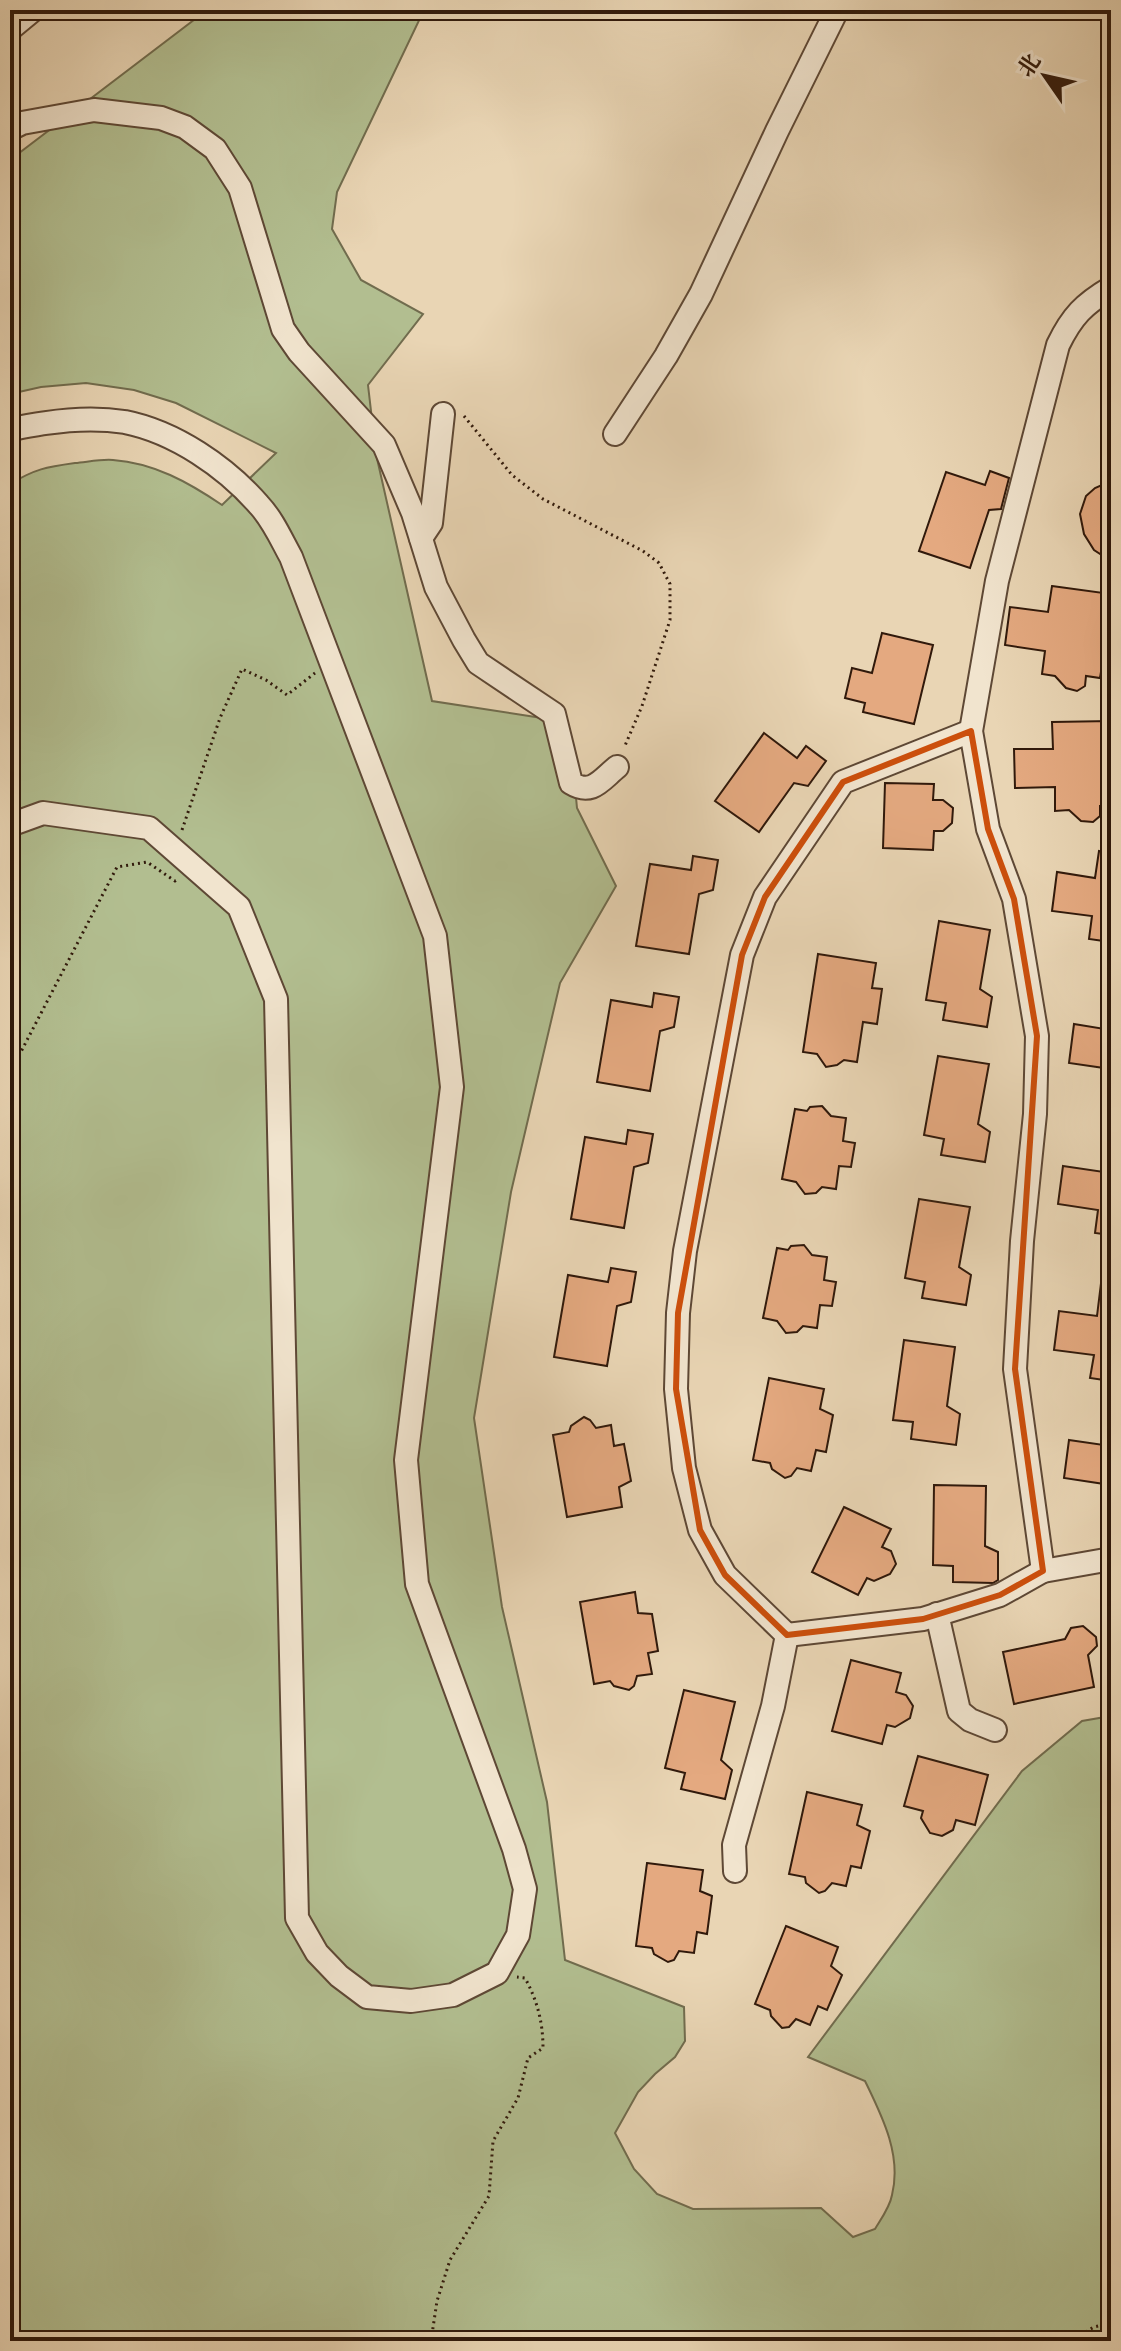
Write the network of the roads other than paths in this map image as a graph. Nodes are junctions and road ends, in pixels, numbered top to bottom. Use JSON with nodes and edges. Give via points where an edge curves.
{"nodes":[{"id":1,"x":33,"y":10,"type":"edge"},
{"id":2,"x":837,"y":10,"type":"edge"},
{"id":3,"x":10,"y":29,"type":"edge"},
{"id":4,"x":10,"y":129,"type":"edge"},
{"id":5,"x":1111,"y":288,"type":"edge"},
{"id":6,"x":443,"y":414,"type":"road end"},
{"id":7,"x":10,"y":430,"type":"edge"},
{"id":8,"x":615,"y":434,"type":"dead end"},
{"id":9,"x":421,"y":538,"type":"junction"},
{"id":10,"x":971,"y":731,"type":"junction"},
{"id":11,"x":617,"y":767,"type":"road end"},
{"id":12,"x":10,"y":825,"type":"edge"},
{"id":13,"x":1111,"y":1559,"type":"edge"},
{"id":14,"x":1043,"y":1571,"type":"junction"},
{"id":15,"x":937,"y":1614,"type":"junction"},
{"id":16,"x":787,"y":1635,"type":"junction"},
{"id":17,"x":995,"y":1730,"type":"dead end"},
{"id":18,"x":735,"y":1871,"type":"dead end"}],
"edges":[{"from":1,"to":3,"type":"street"},
{"from":2,"to":8,"type":"street","via":[[701,294]]},
{"from":4,"to":9,"type":"street","via":[[94,110],[161,118],[185,127],[215,149],[240,188],[283,329],[384,445]]},
{"from":5,"to":10,"type":"street","via":[[1087,302],[1058,345],[997,581]]},
{"from":6,"to":9,"type":"street","via":[[431,523]]},
{"from":7,"to":12,"type":"street","via":[[69,421],[126,423],[172,439],[215,465],[261,506],[291,557],[435,936],[452,1087],[406,1460],[417,1584],[525,1889],[518,1935],[497,1973],[453,1995],[411,2001],[367,1997],[317,1953],[297,1918],[276,999],[239,907],[149,828],[43,813]]},
{"from":9,"to":11,"type":"street","via":[[436,587],[478,663],[554,714],[571,783],[592,788]]},
{"from":10,"to":14,"type":"street","via":[[988,829],[1014,899],[1037,1036],[1015,1369]]},
{"from":10,"to":16,"type":"street","via":[[843,782],[765,897],[742,955],[685,1251],[676,1389],[684,1468],[700,1530],[725,1575]]},
{"from":13,"to":14,"type":"street"},
{"from":14,"to":15,"type":"street","via":[[1000,1595]]},
{"from":15,"to":16,"type":"street"},
{"from":15,"to":17,"type":"street","via":[[959,1711]]},
{"from":16,"to":18,"type":"street","via":[[734,1845]]}]}
